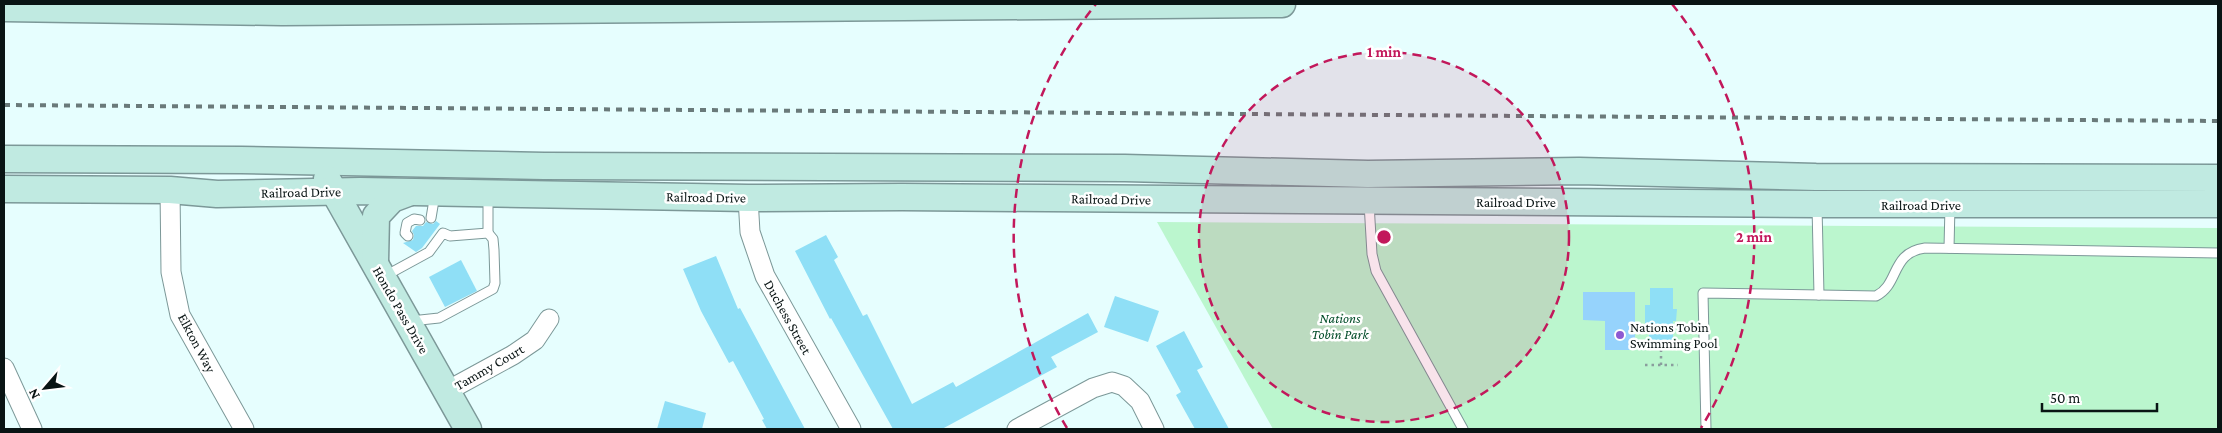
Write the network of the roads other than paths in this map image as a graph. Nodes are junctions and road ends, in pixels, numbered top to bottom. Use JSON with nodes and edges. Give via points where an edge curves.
{"nodes":[{"id":1,"x":1282,"y":4,"type":"edge"},
{"id":2,"x":4,"y":8,"type":"edge"},
{"id":3,"x":280,"y":8,"type":"edge"},
{"id":4,"x":4,"y":160,"type":"edge"},
{"id":5,"x":319,"y":163,"type":"junction"},
{"id":6,"x":1368,"y":174,"type":"junction"},
{"id":7,"x":1816,"y":177,"type":"junction"},
{"id":8,"x":2218,"y":178,"type":"edge"},
{"id":9,"x":4,"y":190,"type":"edge"},
{"id":10,"x":170,"y":190,"type":"junction"},
{"id":11,"x":334,"y":192,"type":"junction"},
{"id":12,"x":408,"y":193,"type":"junction"},
{"id":13,"x":488,"y":195,"type":"junction"},
{"id":14,"x":748,"y":198,"type":"junction"},
{"id":15,"x":1369,"y":201,"type":"junction"},
{"id":16,"x":1817,"y":204,"type":"junction"},
{"id":17,"x":2218,"y":204,"type":"edge"},
{"id":18,"x":1950,"y":205,"type":"junction"},
{"id":19,"x":414,"y":224,"type":"dead end"},
{"id":20,"x":488,"y":233,"type":"junction"},
{"id":21,"x":408,"y":236,"type":"dead end"},
{"id":22,"x":1950,"y":248,"type":"junction"},
{"id":23,"x":2218,"y":253,"type":"edge"},
{"id":24,"x":379,"y":271,"type":"junction"},
{"id":25,"x":1819,"y":296,"type":"junction"},
{"id":26,"x":549,"y":319,"type":"dead end"},
{"id":27,"x":407,"y":321,"type":"junction"},
{"id":28,"x":4,"y":368,"type":"edge"},
{"id":29,"x":447,"y":391,"type":"junction"},
{"id":30,"x":32,"y":429,"type":"edge"},
{"id":31,"x":244,"y":429,"type":"edge"},
{"id":32,"x":468,"y":429,"type":"edge"},
{"id":33,"x":851,"y":429,"type":"edge"},
{"id":34,"x":1018,"y":429,"type":"edge"},
{"id":35,"x":1154,"y":429,"type":"edge"},
{"id":36,"x":1463,"y":429,"type":"edge"},
{"id":37,"x":1706,"y":429,"type":"edge"}],
"edges":[{"from":1,"to":3,"type":"main road"},
{"from":2,"to":3,"type":"main road"},
{"from":4,"to":5,"type":"main road","name":"Railroad Drive"},
{"from":5,"to":6,"type":"main road","name":"Railroad Drive","via":[[1124,168]]},
{"from":5,"to":11,"type":"main road","name":"Hondo Pass Drive"},
{"from":6,"to":7,"type":"main road","name":"Railroad Drive","via":[[1579,172]]},
{"from":6,"to":15,"type":"main road"},
{"from":7,"to":8,"type":"main road","name":"Railroad Drive"},
{"from":7,"to":16,"type":"main road"},
{"from":9,"to":10,"type":"main road","name":"Railroad Drive"},
{"from":10,"to":11,"type":"main road","name":"Railroad Drive","via":[[217,194]]},
{"from":10,"to":31,"type":"street","name":"Elkton Way","via":[[171,272],[180,315]]},
{"from":11,"to":12,"type":"main road","name":"Railroad Drive"},
{"from":11,"to":24,"type":"main road","name":"Hondo Pass Drive"},
{"from":12,"to":13,"type":"main road","name":"Railroad Drive","via":[[433,206]]},
{"from":12,"to":24,"type":"main road","via":[[392,199],[376,216]]},
{"from":13,"to":14,"type":"main road","name":"Railroad Drive"},
{"from":13,"to":20,"type":"lane"},
{"from":14,"to":15,"type":"main road","name":"Railroad Drive"},
{"from":14,"to":33,"type":"street","name":"Duchess Street","via":[[750,232],[765,276]]},
{"from":15,"to":16,"type":"main road","name":"Railroad Drive"},
{"from":15,"to":36,"type":"lane","via":[[1376,272]]},
{"from":16,"to":18,"type":"main road","name":"Railroad Drive"},
{"from":16,"to":25,"type":"lane"},
{"from":17,"to":18,"type":"main road","name":"Railroad Drive"},
{"from":18,"to":22,"type":"lane"},
{"from":19,"to":21,"type":"lane","via":[[405,233]]},
{"from":20,"to":24,"type":"lane","via":[[450,236],[439,231],[426,250]]},
{"from":20,"to":27,"type":"lane","via":[[493,239],[494,250],[495,283],[492,289],[439,318]]},
{"from":22,"to":23,"type":"lane"},
{"from":22,"to":25,"type":"lane","via":[[1909,252],[1898,263],[1886,288],[1876,296]]},
{"from":24,"to":27,"type":"main road","name":"Hondo Pass Drive"},
{"from":25,"to":37,"type":"lane","via":[[1703,293]]},
{"from":26,"to":29,"type":"street","name":"Tammy Court","via":[[535,340]]},
{"from":27,"to":29,"type":"main road","name":"Hondo Pass Drive"},
{"from":28,"to":30,"type":"street"},
{"from":29,"to":32,"type":"main road","name":"Hondo Pass Drive"},
{"from":34,"to":35,"type":"street","via":[[1093,388],[1112,382],[1124,386],[1140,401]]}]}
